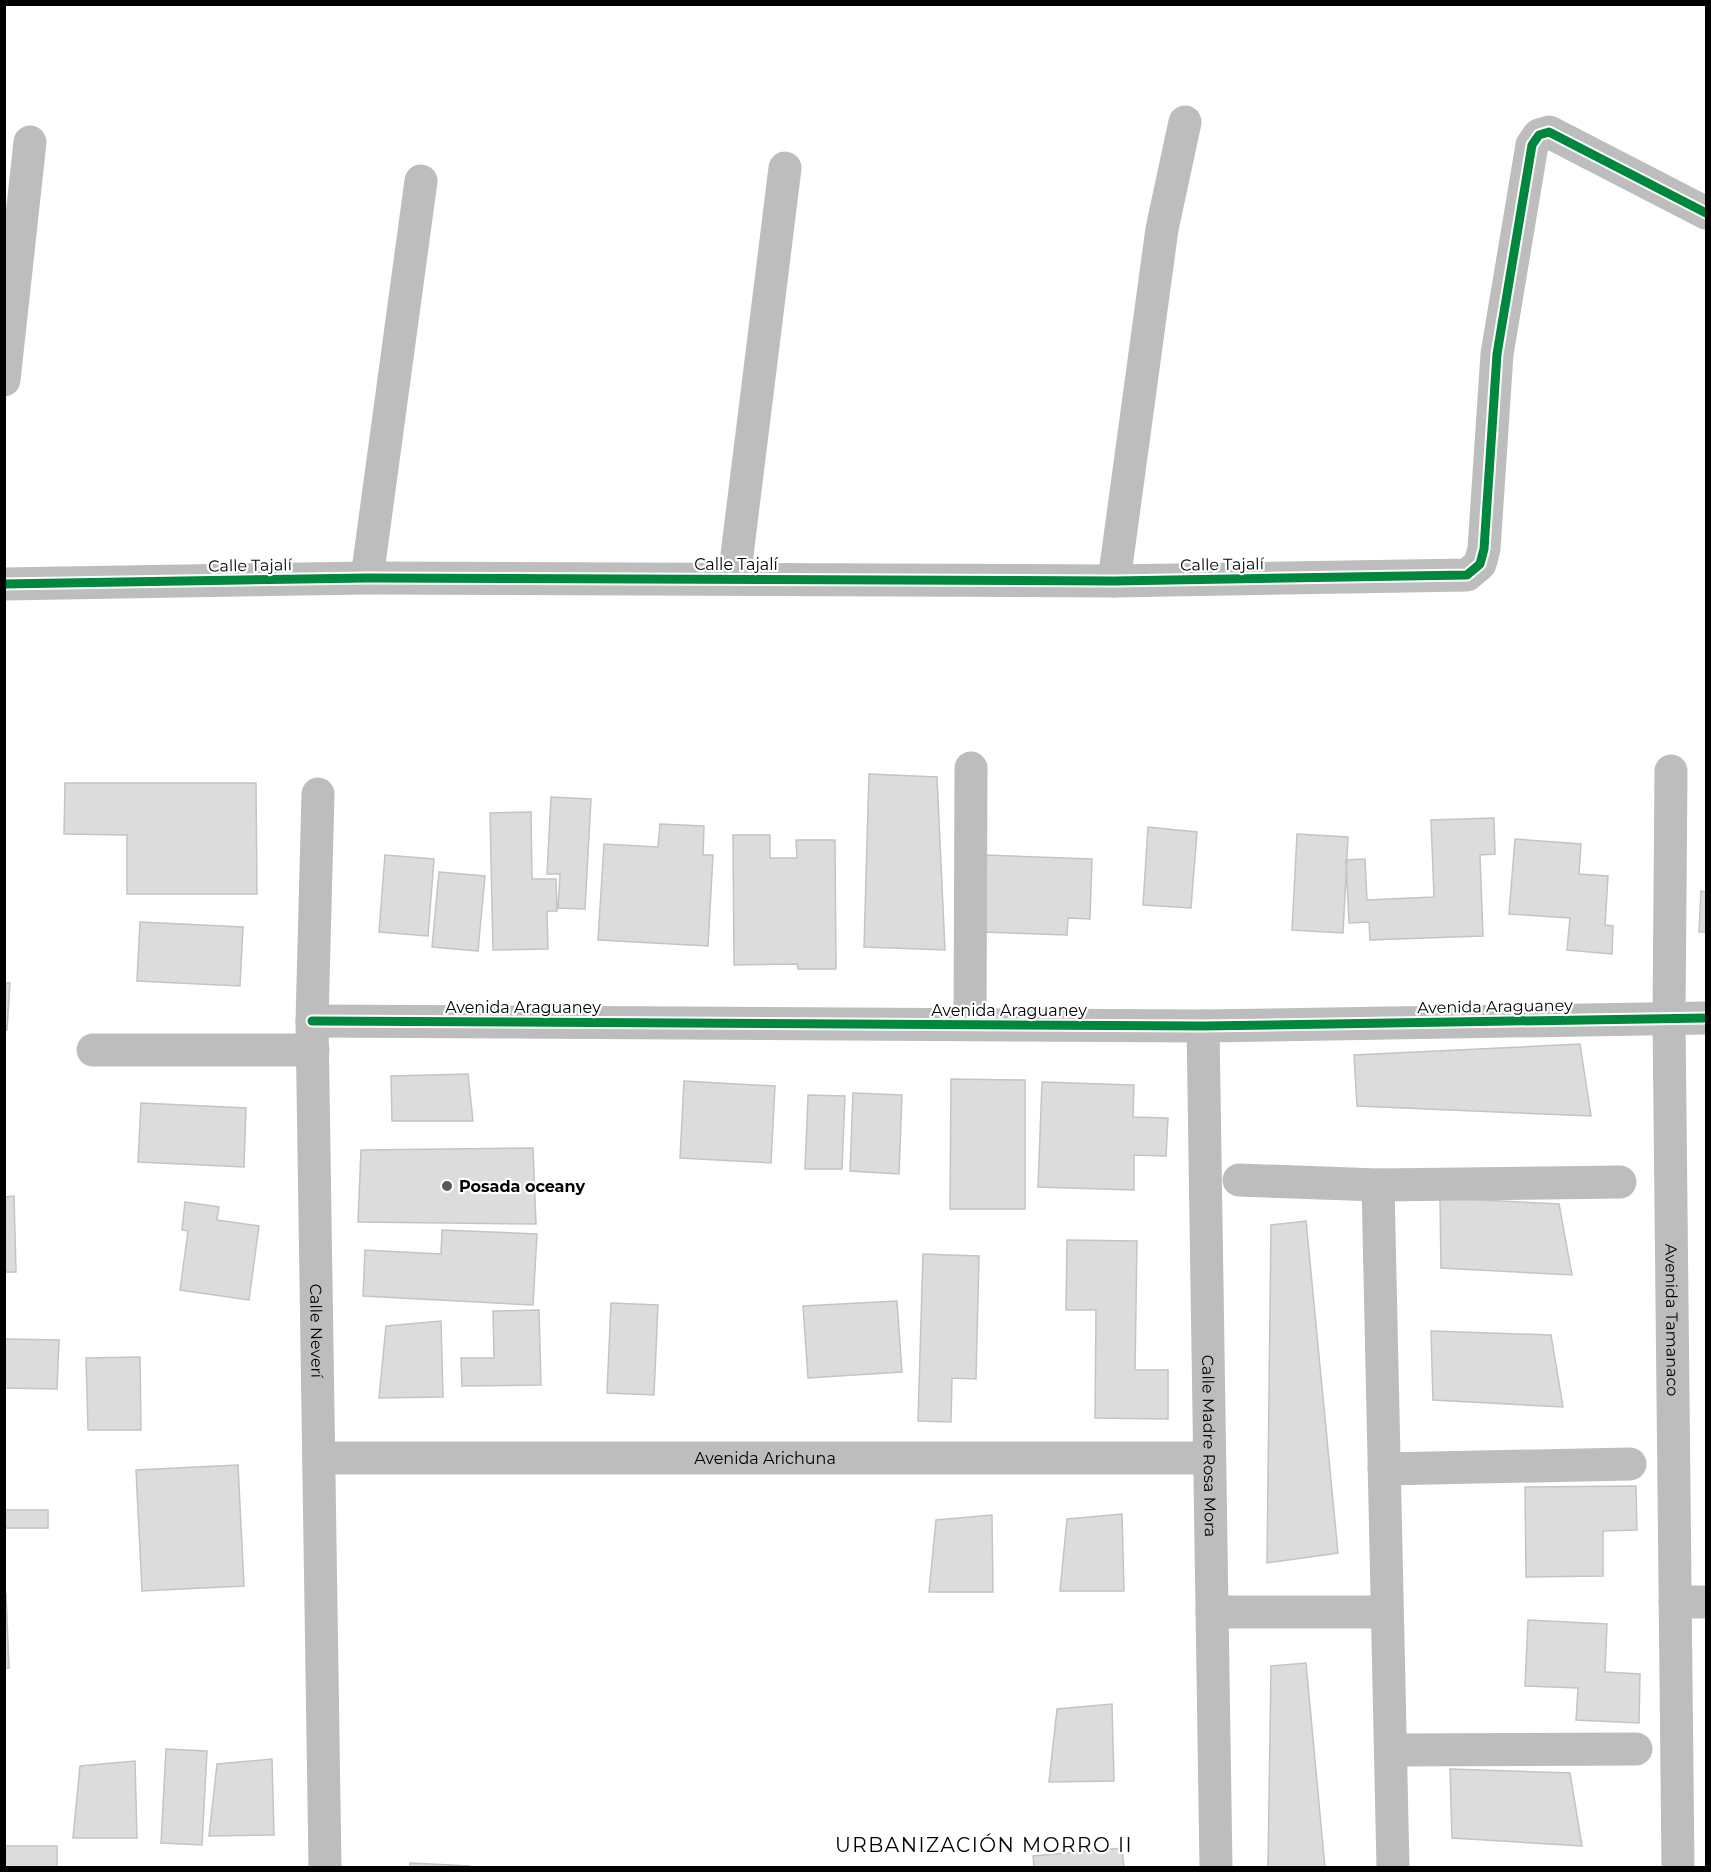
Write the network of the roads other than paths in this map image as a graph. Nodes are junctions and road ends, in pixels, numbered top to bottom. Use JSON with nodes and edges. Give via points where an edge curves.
{"nodes":[{"id":1,"x":1185,"y":122,"type":"dead end"},
{"id":2,"x":30,"y":142,"type":"dead end"},
{"id":3,"x":785,"y":168,"type":"dead end"},
{"id":4,"x":421,"y":181,"type":"dead end"},
{"id":5,"x":1707,"y":213,"type":"edge"},
{"id":6,"x":4,"y":380,"type":"edge"},
{"id":7,"x":367,"y":578,"type":"junction"},
{"id":8,"x":734,"y":579,"type":"junction"},
{"id":9,"x":1114,"y":581,"type":"junction"},
{"id":10,"x":4,"y":584,"type":"edge"},
{"id":11,"x":971,"y":768,"type":"dead end"},
{"id":12,"x":1671,"y":771,"type":"dead end"},
{"id":13,"x":318,"y":794,"type":"dead end"},
{"id":14,"x":1669,"y":1018,"type":"junction"},
{"id":15,"x":1707,"y":1018,"type":"edge"},
{"id":16,"x":970,"y":1024,"type":"junction"},
{"id":17,"x":1203,"y":1026,"type":"junction"},
{"id":18,"x":313,"y":1036,"type":"junction"},
{"id":19,"x":93,"y":1050,"type":"dead end"},
{"id":20,"x":1239,"y":1180,"type":"dead end"},
{"id":21,"x":1620,"y":1182,"type":"dead end"},
{"id":22,"x":1378,"y":1185,"type":"junction"},
{"id":23,"x":319,"y":1458,"type":"junction"},
{"id":24,"x":1209,"y":1458,"type":"junction"},
{"id":25,"x":1630,"y":1464,"type":"dead end"},
{"id":26,"x":1384,"y":1469,"type":"junction"},
{"id":27,"x":1691,"y":1602,"type":"edge"},
{"id":28,"x":1212,"y":1612,"type":"junction"},
{"id":29,"x":1387,"y":1612,"type":"junction"},
{"id":30,"x":1636,"y":1749,"type":"dead end"},
{"id":31,"x":1391,"y":1750,"type":"junction"},
{"id":32,"x":325,"y":1868,"type":"edge"},
{"id":33,"x":1216,"y":1868,"type":"edge"},
{"id":34,"x":1394,"y":1868,"type":"edge"},
{"id":35,"x":1678,"y":1868,"type":"edge"}],
"edges":[{"from":1,"to":9,"type":"street","via":[[1162,229]]},
{"from":2,"to":6,"type":"street"},
{"from":3,"to":8,"type":"street"},
{"from":4,"to":7,"type":"street"},
{"from":5,"to":9,"type":"street","name":"Calle Tajalí","via":[[1549,132],[1539,135],[1532,145],[1497,354],[1484,549],[1480,564],[1467,575]]},
{"from":7,"to":8,"type":"street","name":"Calle Tajalí"},
{"from":7,"to":10,"type":"street","name":"Calle Tajalí"},
{"from":8,"to":9,"type":"street","name":"Calle Tajalí"},
{"from":11,"to":16,"type":"street"},
{"from":12,"to":14,"type":"street","name":"Avenida Tamanaco"},
{"from":13,"to":18,"type":"street","name":"Calle Neverí"},
{"from":14,"to":15,"type":"street","name":"Avenida Araguaney"},
{"from":14,"to":17,"type":"street","name":"Avenida Araguaney"},
{"from":14,"to":27,"type":"street","name":"Avenida Tamanaco"},
{"from":16,"to":17,"type":"street","name":"Avenida Araguaney"},
{"from":16,"to":18,"type":"street","name":"Avenida Araguaney"},
{"from":17,"to":24,"type":"street","name":"Calle Madre Rosa Mora"},
{"from":18,"to":19,"type":"street","name":"Avenida Araguaney"},
{"from":18,"to":23,"type":"street","name":"Calle Neverí"},
{"from":20,"to":22,"type":"street"},
{"from":21,"to":22,"type":"street"},
{"from":22,"to":26,"type":"street"},
{"from":23,"to":24,"type":"street","name":"Avenida Arichuna"},
{"from":23,"to":32,"type":"street","name":"Calle Neverí"},
{"from":24,"to":28,"type":"street","name":"Calle Madre Rosa Mora"},
{"from":25,"to":26,"type":"street"},
{"from":26,"to":29,"type":"street"},
{"from":27,"to":35,"type":"street","name":"Avenida Tamanaco"},
{"from":28,"to":29,"type":"street"},
{"from":28,"to":33,"type":"street","name":"Calle Madre Rosa Mora"},
{"from":29,"to":31,"type":"street"},
{"from":30,"to":31,"type":"street"},
{"from":31,"to":34,"type":"street"}]}
